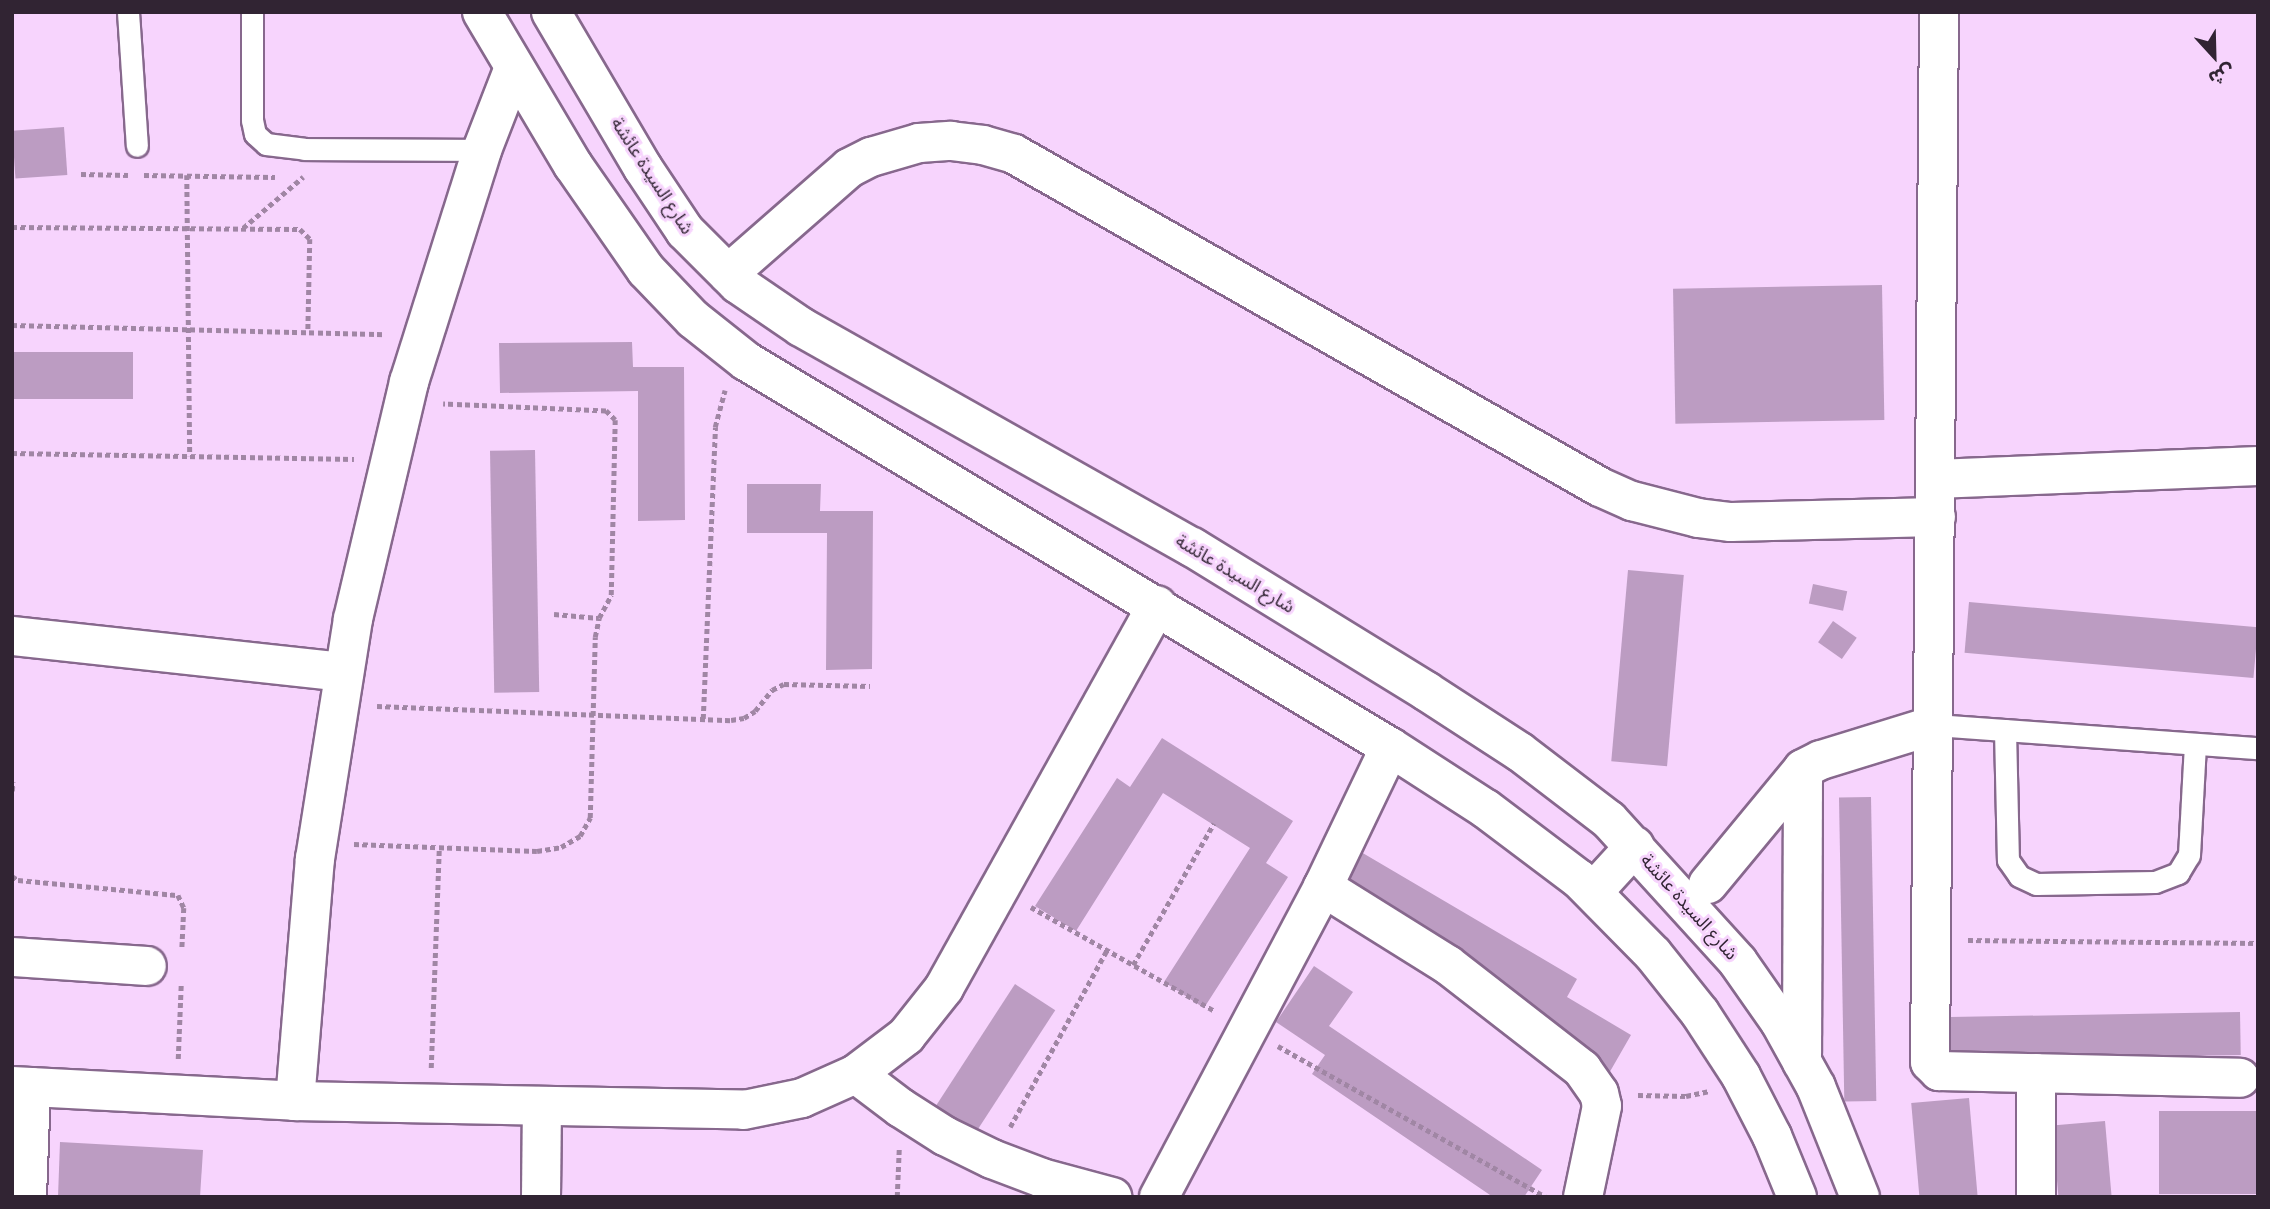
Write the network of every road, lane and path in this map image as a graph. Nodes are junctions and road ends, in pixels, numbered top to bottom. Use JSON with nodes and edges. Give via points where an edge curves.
{"nodes":[{"id":1,"x":128,"y":12,"type":"edge"},
{"id":2,"x":252,"y":12,"type":"edge"},
{"id":3,"x":482,"y":12,"type":"edge"},
{"id":4,"x":551,"y":12,"type":"edge"},
{"id":5,"x":1939,"y":12,"type":"edge"},
{"id":6,"x":513,"y":69,"type":"junction"},
{"id":7,"x":137,"y":146,"type":"dead end"},
{"id":8,"x":482,"y":150,"type":"junction"},
{"id":9,"x":187,"y":175,"type":"dead end"},
{"id":10,"x":303,"y":178,"type":"dead end"},
{"id":11,"x":12,"y":227,"type":"edge"},
{"id":12,"x":187,"y":229,"type":"junction"},
{"id":13,"x":243,"y":229,"type":"junction"},
{"id":14,"x":728,"y":274,"type":"junction"},
{"id":15,"x":12,"y":325,"type":"edge"},
{"id":16,"x":188,"y":329,"type":"junction"},
{"id":17,"x":308,"y":332,"type":"junction"},
{"id":18,"x":423,"y":335,"type":"junction"},
{"id":19,"x":746,"y":361,"type":"junction"},
{"id":20,"x":404,"y":403,"type":"junction"},
{"id":21,"x":943,"y":407,"type":"junction"},
{"id":22,"x":12,"y":453,"type":"edge"},
{"id":23,"x":190,"y":456,"type":"junction"},
{"id":24,"x":912,"y":459,"type":"junction"},
{"id":25,"x":389,"y":460,"type":"junction"},
{"id":26,"x":2258,"y":466,"type":"edge"},
{"id":27,"x":1936,"y":479,"type":"junction"},
{"id":28,"x":1936,"y":517,"type":"junction"},
{"id":29,"x":1157,"y":605,"type":"junction"},
{"id":30,"x":554,"y":614,"type":"dead end"},
{"id":31,"x":599,"y":618,"type":"junction"},
{"id":32,"x":12,"y":636,"type":"edge"},
{"id":33,"x":870,"y":686,"type":"dead end"},
{"id":34,"x":341,"y":688,"type":"junction"},
{"id":35,"x":594,"y":715,"type":"junction"},
{"id":36,"x":703,"y":719,"type":"junction"},
{"id":37,"x":1935,"y":725,"type":"junction"},
{"id":38,"x":2005,"y":730,"type":"junction"},
{"id":39,"x":2195,"y":744,"type":"junction"},
{"id":40,"x":1390,"y":747,"type":"junction"},
{"id":41,"x":2258,"y":748,"type":"edge"},
{"id":42,"x":1803,"y":769,"type":"junction"},
{"id":43,"x":13,"y":782,"type":"edge"},
{"id":44,"x":12,"y":791,"type":"edge"},
{"id":45,"x":1214,"y":823,"type":"dead end"},
{"id":46,"x":317,"y":842,"type":"junction"},
{"id":47,"x":1635,"y":846,"type":"junction"},
{"id":48,"x":439,"y":848,"type":"junction"},
{"id":49,"x":1708,"y":884,"type":"dead end"},
{"id":50,"x":1323,"y":887,"type":"junction"},
{"id":51,"x":1593,"y":892,"type":"junction"},
{"id":52,"x":1932,"y":939,"type":"junction"},
{"id":53,"x":2258,"y":943,"type":"edge"},
{"id":54,"x":1107,"y":950,"type":"dead end"},
{"id":55,"x":12,"y":957,"type":"edge"},
{"id":56,"x":1133,"y":965,"type":"dead end"},
{"id":57,"x":147,"y":966,"type":"dead end"},
{"id":58,"x":1802,"y":1062,"type":"junction"},
{"id":59,"x":2036,"y":1073,"type":"junction"},
{"id":60,"x":856,"y":1074,"type":"junction"},
{"id":61,"x":1741,"y":1076,"type":"junction"},
{"id":62,"x":2240,"y":1078,"type":"dead end"},
{"id":63,"x":22,"y":1087,"type":"edge"},
{"id":64,"x":1599,"y":1093,"type":"junction"},
{"id":65,"x":295,"y":1101,"type":"junction"},
{"id":66,"x":430,"y":1104,"type":"junction"},
{"id":67,"x":542,"y":1106,"type":"junction"},
{"id":68,"x":992,"y":1159,"type":"junction"},
{"id":69,"x":27,"y":1197,"type":"edge"},
{"id":70,"x":541,"y":1197,"type":"edge"},
{"id":71,"x":1112,"y":1197,"type":"edge"},
{"id":72,"x":1159,"y":1197,"type":"edge"},
{"id":73,"x":1583,"y":1197,"type":"edge"},
{"id":74,"x":1797,"y":1197,"type":"edge"},
{"id":75,"x":1860,"y":1197,"type":"edge"},
{"id":76,"x":2036,"y":1197,"type":"edge"}],
"edges":[{"from":1,"to":7,"type":"lane"},
{"from":2,"to":8,"type":"lane","via":[[253,120],[255,134],[266,144],[303,149]]},
{"from":3,"to":6,"type":"street"},
{"from":4,"to":14,"type":"street","name":"شارع السيدة عائشة","via":[[685,231]]},
{"from":5,"to":27,"type":"street"},
{"from":6,"to":8,"type":"street"},
{"from":6,"to":19,"type":"street","via":[[646,270],[693,318]]},
{"from":8,"to":18,"type":"street"},
{"from":9,"to":12,"type":"path"},
{"from":10,"to":13,"type":"path"},
{"from":11,"to":12,"type":"path"},
{"from":12,"to":13,"type":"path"},
{"from":12,"to":16,"type":"path"},
{"from":13,"to":17,"type":"path","via":[[300,229],[310,239]]},
{"from":14,"to":21,"type":"street","name":"شارع السيدة عائشة","via":[[801,327]]},
{"from":14,"to":28,"type":"street","via":[[849,168],[919,143],[983,145],[1014,154],[1600,487],[1632,500],[1731,522]]},
{"from":15,"to":16,"type":"path"},
{"from":16,"to":17,"type":"path"},
{"from":16,"to":23,"type":"path"},
{"from":17,"to":18,"type":"path"},
{"from":18,"to":20,"type":"street"},
{"from":19,"to":24,"type":"street"},
{"from":19,"to":36,"type":"path","via":[[722,394],[715,428]]},
{"from":20,"to":25,"type":"street"},
{"from":20,"to":31,"type":"path","via":[[606,411],[612,416],[611,594]]},
{"from":21,"to":24,"type":"street"},
{"from":21,"to":47,"type":"street","name":"شارع السيدة عائشة","via":[[1192,547],[1426,691],[1520,752],[1609,820]]},
{"from":22,"to":23,"type":"path"},
{"from":23,"to":25,"type":"path"},
{"from":24,"to":29,"type":"street"},
{"from":25,"to":34,"type":"street"},
{"from":26,"to":27,"type":"street"},
{"from":27,"to":28,"type":"street"},
{"from":28,"to":37,"type":"street"},
{"from":29,"to":40,"type":"street"},
{"from":29,"to":60,"type":"street","via":[[944,988],[906,1036]]},
{"from":30,"to":31,"type":"path"},
{"from":31,"to":35,"type":"path"},
{"from":32,"to":34,"type":"street"},
{"from":33,"to":36,"type":"path","via":[[784,684],[744,718]]},
{"from":34,"to":35,"type":"path"},
{"from":34,"to":46,"type":"street"},
{"from":35,"to":36,"type":"path"},
{"from":35,"to":48,"type":"path","via":[[590,818],[580,836],[561,847],[537,851]]},
{"from":37,"to":38,"type":"lane"},
{"from":37,"to":42,"type":"street"},
{"from":37,"to":52,"type":"street"},
{"from":38,"to":39,"type":"lane"},
{"from":38,"to":39,"type":"lane","via":[[2008,860],[2018,876],[2036,884],[2155,882],[2178,873],[2189,855]]},
{"from":39,"to":41,"type":"lane"},
{"from":40,"to":50,"type":"street"},
{"from":40,"to":51,"type":"street","via":[[1486,809]]},
{"from":42,"to":49,"type":"street"},
{"from":42,"to":58,"type":"street"},
{"from":43,"to":44,"type":"path"},
{"from":45,"to":56,"type":"path"},
{"from":46,"to":48,"type":"path"},
{"from":46,"to":65,"type":"street"},
{"from":47,"to":51,"type":"street"},
{"from":47,"to":58,"type":"street","name":"شارع السيدة عائشة","via":[[1738,962]]},
{"from":48,"to":66,"type":"path"},
{"from":50,"to":64,"type":"street","via":[[1448,965],[1582,1069]]},
{"from":50,"to":72,"type":"street"},
{"from":51,"to":61,"type":"street","via":[[1653,954],[1700,1013]]},
{"from":52,"to":53,"type":"path"},
{"from":52,"to":59,"type":"street","via":[[1930,1056],[1934,1067],[1939,1071]]},
{"from":54,"to":68,"type":"path"},
{"from":55,"to":57,"type":"street"},
{"from":58,"to":75,"type":"street","name":"شارع السيدة عائشة"},
{"from":59,"to":62,"type":"street"},
{"from":59,"to":76,"type":"street"},
{"from":60,"to":67,"type":"street","via":[[802,1098],[744,1110]]},
{"from":60,"to":68,"type":"street","via":[[945,1136]]},
{"from":61,"to":64,"type":"path","via":[[1686,1096]]},
{"from":61,"to":74,"type":"street"},
{"from":63,"to":65,"type":"street"},
{"from":63,"to":69,"type":"street"},
{"from":64,"to":73,"type":"street","via":[[1602,1119]]},
{"from":65,"to":66,"type":"street"},
{"from":66,"to":67,"type":"street"},
{"from":67,"to":70,"type":"street"},
{"from":68,"to":71,"type":"street"}]}
